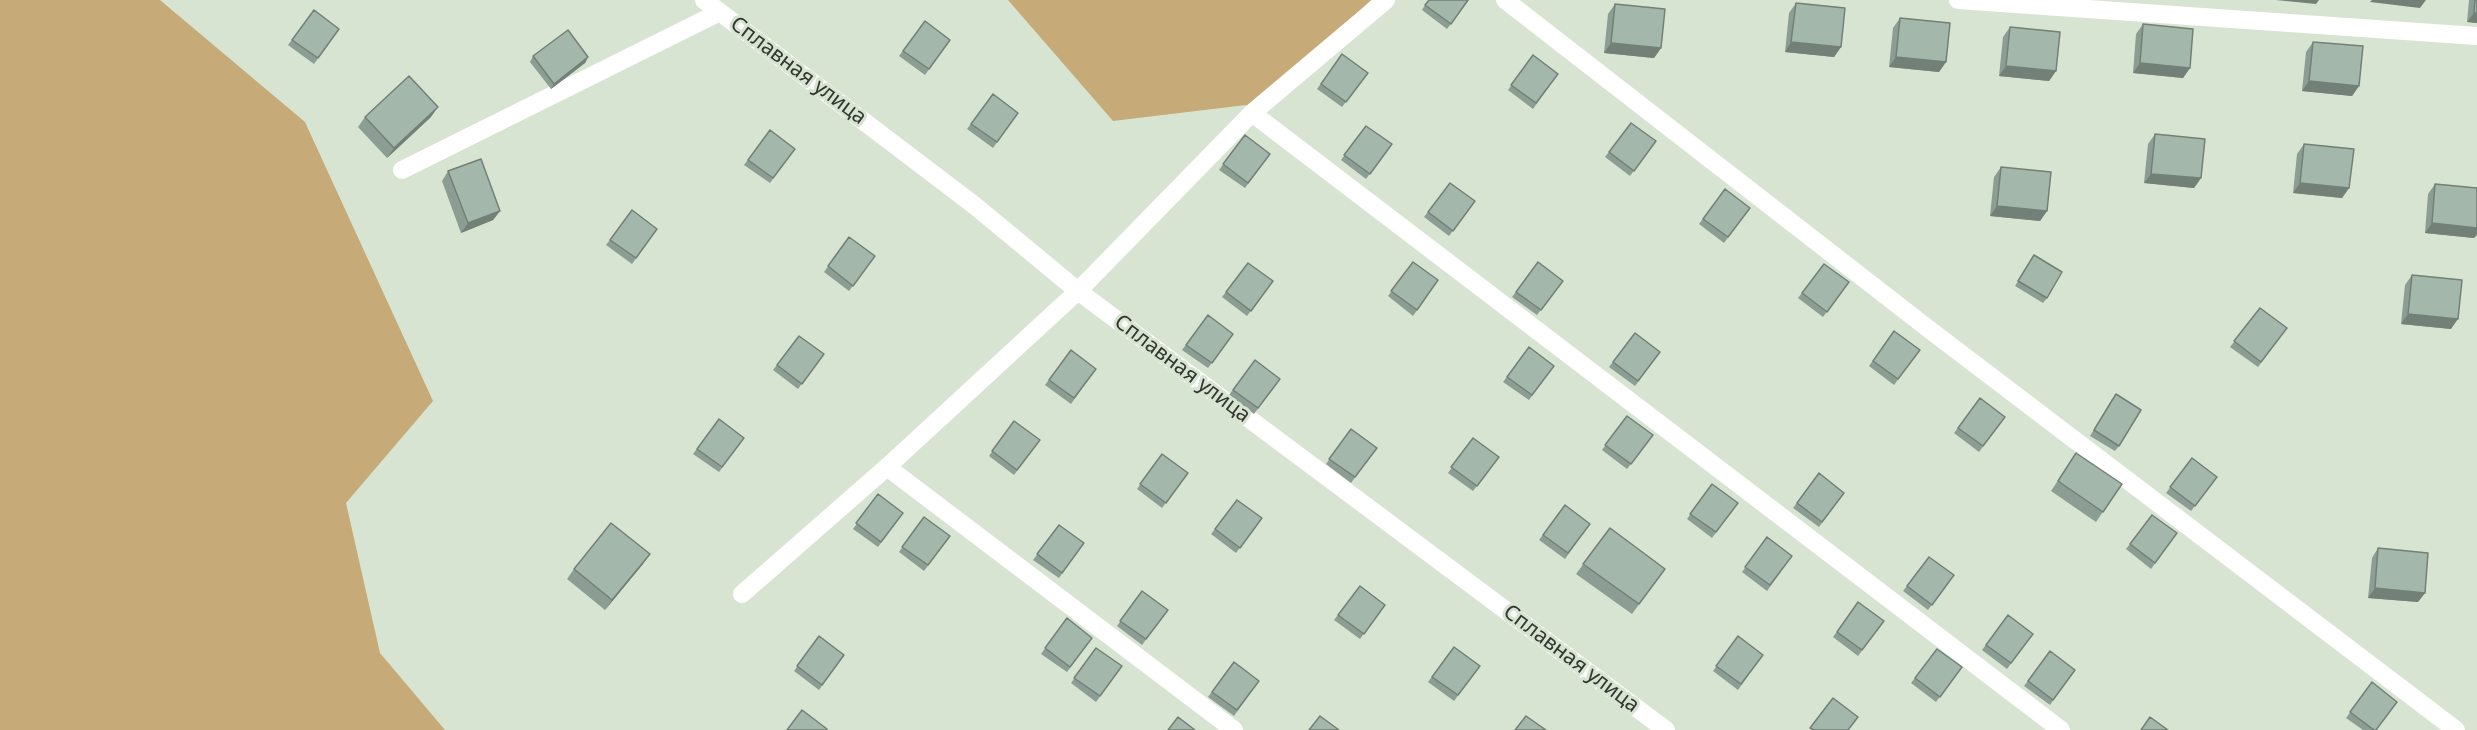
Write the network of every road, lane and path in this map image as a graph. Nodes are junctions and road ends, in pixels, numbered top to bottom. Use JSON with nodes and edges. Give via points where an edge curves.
{"nodes":[{"id":1,"x":704,"y":0,"type":"edge"},
{"id":2,"x":1386,"y":0,"type":"edge"},
{"id":3,"x":1505,"y":0,"type":"edge"},
{"id":4,"x":1958,"y":0,"type":"edge"},
{"id":5,"x":720,"y":12,"type":"junction"},
{"id":6,"x":2477,"y":36,"type":"edge"},
{"id":7,"x":1252,"y":113,"type":"junction"},
{"id":8,"x":402,"y":170,"type":"dead end"},
{"id":9,"x":1078,"y":291,"type":"junction"},
{"id":10,"x":887,"y":467,"type":"junction"},
{"id":11,"x":742,"y":594,"type":"dead end"},
{"id":12,"x":1234,"y":730,"type":"edge"},
{"id":13,"x":1666,"y":730,"type":"edge"},
{"id":14,"x":2061,"y":730,"type":"edge"},
{"id":15,"x":2456,"y":730,"type":"edge"}],
"edges":[{"from":1,"to":5,"type":"lane","name":"Сплавная улица"},
{"from":2,"to":7,"type":"lane"},
{"from":3,"to":15,"type":"lane"},
{"from":4,"to":6,"type":"lane"},
{"from":5,"to":8,"type":"lane"},
{"from":5,"to":9,"type":"lane","name":"Сплавная улица","via":[[974,206]]},
{"from":7,"to":9,"type":"lane"},
{"from":7,"to":14,"type":"lane"},
{"from":9,"to":10,"type":"lane"},
{"from":9,"to":13,"type":"lane","name":"Сплавная улица"},
{"from":10,"to":11,"type":"lane"},
{"from":10,"to":12,"type":"lane"}]}
